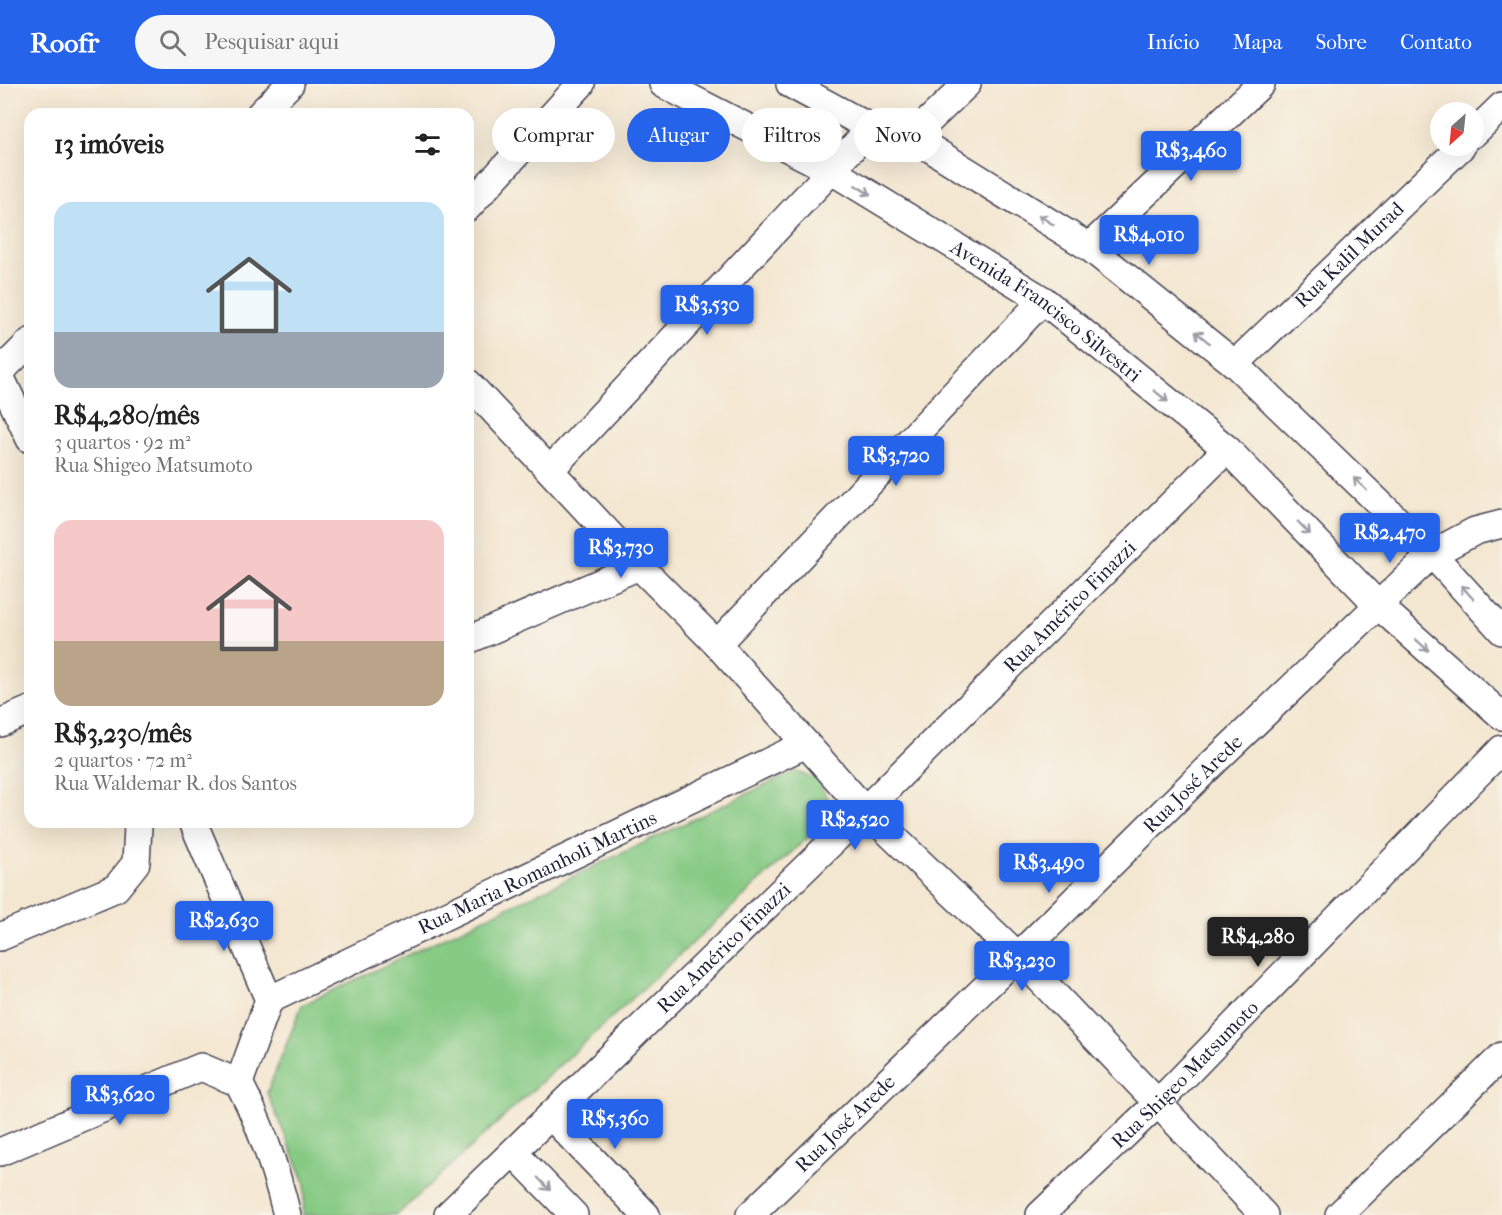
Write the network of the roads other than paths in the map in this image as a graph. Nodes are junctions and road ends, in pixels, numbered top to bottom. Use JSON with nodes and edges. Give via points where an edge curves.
{"nodes":[{"id":1,"x":290,"y":84,"type":"edge"},
{"id":2,"x":581,"y":84,"type":"edge"},
{"id":3,"x":663,"y":84,"type":"edge"},
{"id":4,"x":790,"y":84,"type":"edge"},
{"id":5,"x":967,"y":84,"type":"edge"},
{"id":6,"x":1261,"y":84,"type":"edge"},
{"id":7,"x":1502,"y":106,"type":"edge"},
{"id":8,"x":266,"y":108,"type":"edge"},
{"id":9,"x":942,"y":108,"type":"edge"},
{"id":10,"x":854,"y":119,"type":"edge"},
{"id":11,"x":1484,"y":123,"type":"edge"},
{"id":12,"x":854,"y":147,"type":"edge"},
{"id":13,"x":942,"y":156,"type":"edge"},
{"id":14,"x":1452,"y":156,"type":"edge"},
{"id":15,"x":832,"y":171,"type":"junction"},
{"id":16,"x":474,"y":200,"type":"edge"},
{"id":17,"x":1089,"y":247,"type":"junction"},
{"id":18,"x":1043,"y":300,"type":"junction"},
{"id":19,"x":24,"y":348,"type":"edge"},
{"id":20,"x":1235,"y":364,"type":"junction"},
{"id":21,"x":0,"y":374,"type":"edge"},
{"id":22,"x":474,"y":389,"type":"edge"},
{"id":23,"x":24,"y":426,"type":"edge"},
{"id":24,"x":1227,"y":449,"type":"junction"},
{"id":25,"x":549,"y":470,"type":"junction"},
{"id":26,"x":1502,"y":524,"type":"edge"},
{"id":27,"x":1432,"y":554,"type":"junction"},
{"id":28,"x":639,"y":566,"type":"junction"},
{"id":29,"x":1379,"y":606,"type":"junction"},
{"id":30,"x":1502,"y":631,"type":"edge"},
{"id":31,"x":474,"y":637,"type":"edge"},
{"id":32,"x":717,"y":644,"type":"junction"},
{"id":33,"x":24,"y":713,"type":"edge"},
{"id":34,"x":1502,"y":716,"type":"edge"},
{"id":35,"x":0,"y":723,"type":"edge"},
{"id":36,"x":806,"y":744,"type":"junction"},
{"id":37,"x":1502,"y":749,"type":"edge"},
{"id":38,"x":865,"y":810,"type":"junction"},
{"id":39,"x":138,"y":828,"type":"edge"},
{"id":40,"x":196,"y":828,"type":"edge"},
{"id":41,"x":0,"y":937,"type":"edge"},
{"id":42,"x":1018,"y":956,"type":"junction"},
{"id":43,"x":269,"y":1000,"type":"junction"},
{"id":44,"x":1502,"y":1056,"type":"edge"},
{"id":45,"x":239,"y":1083,"type":"junction"},
{"id":46,"x":1158,"y":1103,"type":"junction"},
{"id":47,"x":551,"y":1116,"type":"junction"},
{"id":48,"x":0,"y":1152,"type":"edge"},
{"id":49,"x":514,"y":1153,"type":"junction"},
{"id":50,"x":287,"y":1215,"type":"edge"},
{"id":51,"x":448,"y":1215,"type":"edge"},
{"id":52,"x":574,"y":1215,"type":"edge"},
{"id":53,"x":646,"y":1215,"type":"edge"},
{"id":54,"x":750,"y":1215,"type":"edge"},
{"id":55,"x":1040,"y":1215,"type":"edge"},
{"id":56,"x":1264,"y":1215,"type":"edge"},
{"id":57,"x":1339,"y":1215,"type":"edge"}],
"edges":[{"from":1,"to":8,"type":"street"},
{"from":2,"to":16,"type":"street"},
{"from":3,"to":15,"type":"street","name":"Avenida Francisco Silvestri"},
{"from":4,"to":10,"type":"street"},
{"from":5,"to":9,"type":"street"},
{"from":6,"to":17,"type":"street"},
{"from":7,"to":11,"type":"street"},
{"from":12,"to":15,"type":"street"},
{"from":17,"to":13,"type":"street","one_way":true},
{"from":14,"to":20,"type":"street","name":"Rua Kalil Murad"},
{"from":15,"to":18,"type":"street","name":"Avenida Francisco Silvestri","one_way":true},
{"from":15,"to":25,"type":"street"},
{"from":20,"to":17,"type":"street","one_way":true},
{"from":18,"to":24,"type":"street","name":"Avenida Francisco Silvestri","one_way":true},
{"from":18,"to":32,"type":"street"},
{"from":19,"to":21,"type":"street"},
{"from":27,"to":20,"type":"street","one_way":true},
{"from":21,"to":23,"type":"street"},
{"from":22,"to":25,"type":"street"},
{"from":24,"to":29,"type":"street","name":"Avenida Francisco Silvestri","one_way":true},
{"from":24,"to":38,"type":"street","name":"Rua Américo Finazzi"},
{"from":25,"to":28,"type":"street"},
{"from":26,"to":27,"type":"street","name":"Rua José Arede","via":[[1475,531]]},
{"from":27,"to":29,"type":"street","name":"Rua José Arede"},
{"from":30,"to":27,"type":"street","one_way":true},
{"from":28,"to":31,"type":"street"},
{"from":28,"to":32,"type":"street"},
{"from":29,"to":34,"type":"street","name":"Avenida Francisco Silvestri","one_way":true},
{"from":29,"to":42,"type":"street","name":"Rua José Arede"},
{"from":32,"to":36,"type":"street"},
{"from":33,"to":35,"type":"street"},
{"from":36,"to":38,"type":"street"},
{"from":36,"to":43,"type":"street","name":"Rua Maria Romanholi Martins"},
{"from":37,"to":46,"type":"street","name":"Rua Shigeo Matsumoto"},
{"from":38,"to":42,"type":"street"},
{"from":38,"to":47,"type":"street","name":"Rua Américo Finazzi"},
{"from":39,"to":41,"type":"street","via":[[136,863],[116,888]]},
{"from":40,"to":43,"type":"street"},
{"from":42,"to":46,"type":"street"},
{"from":42,"to":54,"type":"street","name":"Rua José Arede"},
{"from":43,"to":45,"type":"street"},
{"from":44,"to":57,"type":"street"},
{"from":45,"to":48,"type":"street","via":[[201,1067]]},
{"from":45,"to":50,"type":"street","via":[[254,1111]]},
{"from":46,"to":55,"type":"street","name":"Rua Shigeo Matsumoto"},
{"from":46,"to":56,"type":"street"},
{"from":47,"to":49,"type":"street","name":"Rua Américo Finazzi"},
{"from":47,"to":53,"type":"street"},
{"from":49,"to":51,"type":"street","name":"Rua Américo Finazzi"},
{"from":49,"to":52,"type":"street","one_way":true}]}
